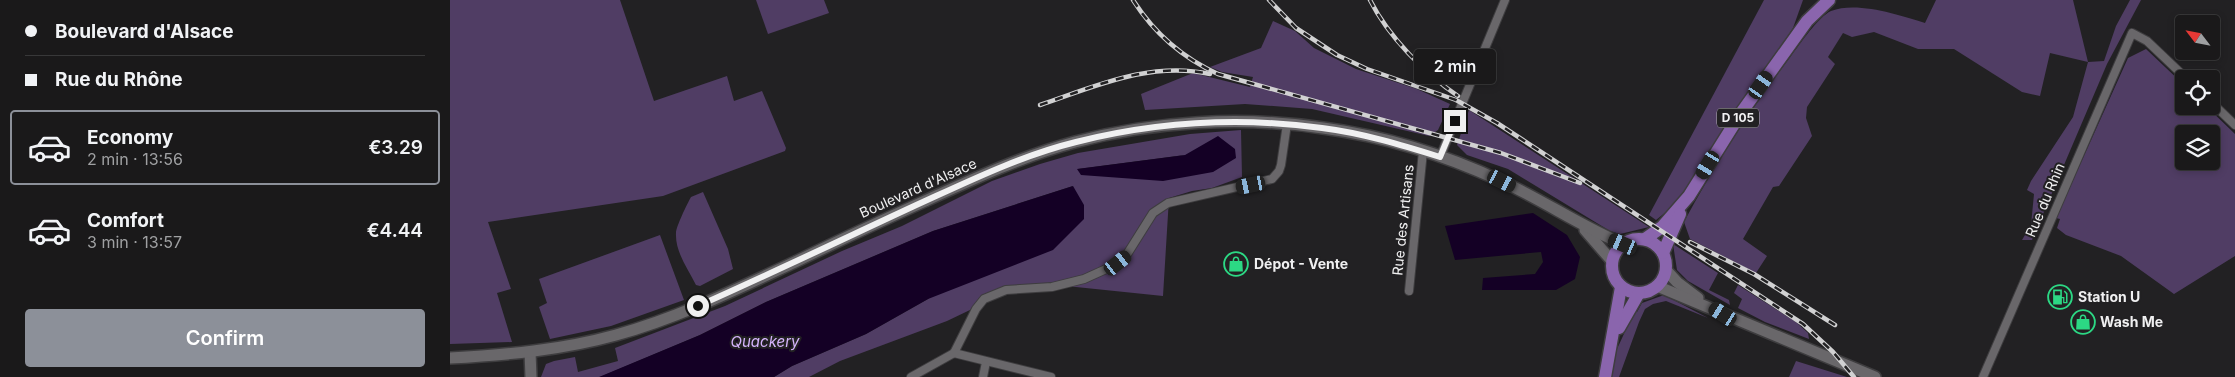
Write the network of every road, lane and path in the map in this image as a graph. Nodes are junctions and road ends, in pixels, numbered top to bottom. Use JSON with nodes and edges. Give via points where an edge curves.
{"nodes":[{"id":1,"x":1505,"y":0,"type":"edge"},
{"id":2,"x":1814,"y":0,"type":"edge"},
{"id":3,"x":1829,"y":0,"type":"edge"},
{"id":4,"x":1807,"y":21,"type":"junction"},
{"id":5,"x":2178,"y":70,"type":"edge"},
{"id":6,"x":2220,"y":111,"type":"edge"},
{"id":7,"x":1287,"y":124,"type":"junction"},
{"id":8,"x":2235,"y":125,"type":"edge"},
{"id":9,"x":1423,"y":151,"type":"junction"},
{"id":10,"x":1440,"y":157,"type":"junction"},
{"id":11,"x":1688,"y":196,"type":"junction"},
{"id":12,"x":1576,"y":222,"type":"junction"},
{"id":13,"x":1645,"y":239,"type":"junction"},
{"id":14,"x":1623,"y":244,"type":"junction"},
{"id":15,"x":1663,"y":253,"type":"junction"},
{"id":16,"x":1612,"y":260,"type":"junction"},
{"id":17,"x":1666,"y":270,"type":"junction"},
{"id":18,"x":1657,"y":286,"type":"junction"},
{"id":19,"x":1621,"y":287,"type":"junction"},
{"id":20,"x":1408,"y":290,"type":"dead end"},
{"id":21,"x":1639,"y":293,"type":"junction"},
{"id":22,"x":1723,"y":314,"type":"junction"},
{"id":23,"x":1612,"y":342,"type":"junction"},
{"id":24,"x":530,"y":352,"type":"junction"},
{"id":25,"x":954,"y":353,"type":"junction"},
{"id":26,"x":450,"y":358,"type":"edge"},
{"id":27,"x":986,"y":362,"type":"junction"},
{"id":28,"x":531,"y":377,"type":"edge"},
{"id":29,"x":911,"y":377,"type":"edge"},
{"id":30,"x":983,"y":377,"type":"edge"},
{"id":31,"x":1052,"y":377,"type":"edge"},
{"id":32,"x":1605,"y":377,"type":"edge"},
{"id":33,"x":1875,"y":377,"type":"edge"},
{"id":34,"x":1983,"y":377,"type":"edge"}],
"edges":[{"from":1,"to":10,"type":"street"},
{"from":2,"to":4,"type":"main road","number":"D 105"},
{"from":3,"to":4,"type":"main road","number":"D 105"},
{"from":4,"to":11,"type":"main road","number":"D 105","via":[[1741,113]]},
{"from":5,"to":34,"type":"street","name":"Rue du Rhin","via":[[2147,41],[2132,33]]},
{"from":6,"to":8,"type":"street"},
{"from":7,"to":9,"type":"street","name":"Boulevard d'Alsace","via":[[1352,133]]},
{"from":7,"to":24,"type":"street","name":"Boulevard d'Alsace","via":[[1247,122],[1168,126],[1068,144],[963,184],[662,320],[618,335]]},
{"from":7,"to":25,"type":"street","via":[[1281,165],[1272,179],[1168,203],[1153,214],[1126,256],[1115,265],[1084,279],[1006,290],[984,299]]},
{"from":9,"to":10,"type":"street","name":"Boulevard d'Alsace"},
{"from":9,"to":20,"type":"street","name":"Rue des Artisans"},
{"from":10,"to":12,"type":"street","name":"Boulevard d'Alsace","via":[[1502,181]]},
{"from":11,"to":13,"type":"main road","number":"D 105","via":[[1662,227]]},
{"from":11,"to":15,"type":"main road","number":"D 105"},
{"from":12,"to":14,"type":"street","name":"Boulevard d'Alsace"},
{"from":12,"to":16,"type":"street","name":"Boulevard d'Alsace"},
{"from":13,"to":14,"type":"main road","via":[[1633,239]]},
{"from":13,"to":15,"type":"main road","via":[[1656,244]]},
{"from":14,"to":16,"type":"main road"},
{"from":15,"to":17,"type":"main road"},
{"from":16,"to":19,"type":"main road","via":[[1613,275]]},
{"from":17,"to":18,"type":"main road"},
{"from":17,"to":22,"type":"street","via":[[1677,282]]},
{"from":18,"to":21,"type":"main road"},
{"from":18,"to":22,"type":"street"},
{"from":19,"to":21,"type":"main road"},
{"from":19,"to":23,"type":"main road"},
{"from":21,"to":23,"type":"main road"},
{"from":22,"to":33,"type":"street"},
{"from":23,"to":32,"type":"main road"},
{"from":24,"to":26,"type":"street","name":"Boulevard d'Alsace"},
{"from":24,"to":28,"type":"street"},
{"from":25,"to":27,"type":"street"},
{"from":25,"to":29,"type":"street"},
{"from":27,"to":30,"type":"street"},
{"from":27,"to":31,"type":"street"}]}
